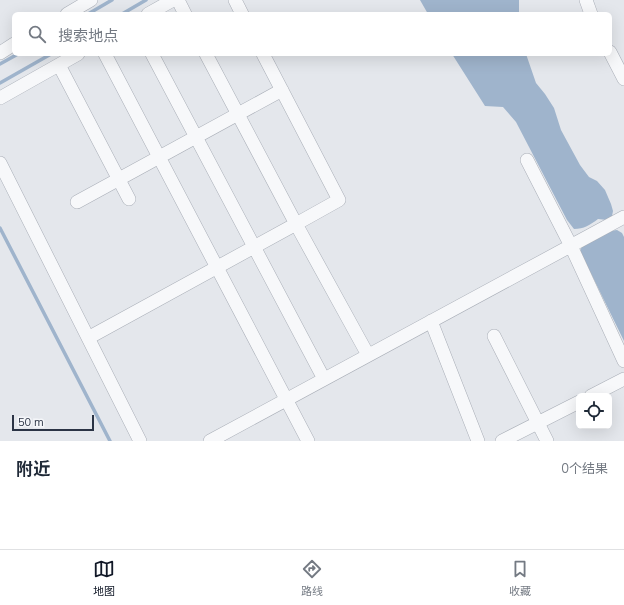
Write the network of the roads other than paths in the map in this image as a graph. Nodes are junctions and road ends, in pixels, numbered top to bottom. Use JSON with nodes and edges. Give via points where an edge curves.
{"nodes":[{"id":1,"x":91,"y":0,"type":"edge"},
{"id":2,"x":173,"y":0,"type":"edge"},
{"id":3,"x":178,"y":0,"type":"edge"},
{"id":4,"x":235,"y":0,"type":"edge"},
{"id":5,"x":586,"y":0,"type":"edge"},
{"id":6,"x":70,"y":12,"type":"edge"},
{"id":7,"x":152,"y":12,"type":"edge"},
{"id":8,"x":185,"y":12,"type":"edge"},
{"id":9,"x":241,"y":12,"type":"edge"},
{"id":10,"x":590,"y":12,"type":"edge"},
{"id":11,"x":12,"y":45,"type":"edge"},
{"id":12,"x":0,"y":52,"type":"edge"},
{"id":13,"x":75,"y":56,"type":"edge"},
{"id":14,"x":106,"y":56,"type":"edge"},
{"id":15,"x":153,"y":56,"type":"edge"},
{"id":16,"x":207,"y":56,"type":"edge"},
{"id":17,"x":264,"y":56,"type":"edge"},
{"id":18,"x":612,"y":56,"type":"edge"},
{"id":19,"x":59,"y":65,"type":"junction"},
{"id":20,"x":624,"y":79,"type":"edge"},
{"id":21,"x":282,"y":90,"type":"junction"},
{"id":22,"x":0,"y":98,"type":"edge"},
{"id":23,"x":238,"y":114,"type":"junction"},
{"id":24,"x":196,"y":137,"type":"junction"},
{"id":25,"x":159,"y":157,"type":"junction"},
{"id":26,"x":527,"y":160,"type":"dead end"},
{"id":27,"x":0,"y":162,"type":"edge"},
{"id":28,"x":118,"y":179,"type":"junction"},
{"id":29,"x":129,"y":199,"type":"dead end"},
{"id":30,"x":77,"y":202,"type":"dead end"},
{"id":31,"x":624,"y":217,"type":"edge"},
{"id":32,"x":296,"y":224,"type":"junction"},
{"id":33,"x":570,"y":246,"type":"junction"},
{"id":34,"x":255,"y":247,"type":"junction"},
{"id":35,"x":217,"y":268,"type":"junction"},
{"id":36,"x":432,"y":321,"type":"junction"},
{"id":37,"x":494,"y":336,"type":"dead end"},
{"id":38,"x":88,"y":338,"type":"junction"},
{"id":39,"x":368,"y":355,"type":"junction"},
{"id":40,"x":624,"y":361,"type":"edge"},
{"id":41,"x":324,"y":379,"type":"junction"},
{"id":42,"x":624,"y":379,"type":"edge"},
{"id":43,"x":597,"y":393,"type":"edge"},
{"id":44,"x":286,"y":400,"type":"junction"},
{"id":45,"x":576,"y":404,"type":"edge"},
{"id":46,"x":538,"y":423,"type":"junction"},
{"id":47,"x":140,"y":441,"type":"edge"},
{"id":48,"x":210,"y":441,"type":"edge"},
{"id":49,"x":308,"y":441,"type":"edge"},
{"id":50,"x":478,"y":441,"type":"edge"},
{"id":51,"x":502,"y":441,"type":"edge"},
{"id":52,"x":548,"y":441,"type":"edge"}],
"edges":[{"from":1,"to":6,"type":"street"},
{"from":2,"to":7,"type":"street"},
{"from":3,"to":8,"type":"street"},
{"from":4,"to":9,"type":"street"},
{"from":5,"to":10,"type":"street"},
{"from":11,"to":12,"type":"street"},
{"from":13,"to":19,"type":"street"},
{"from":14,"to":25,"type":"street"},
{"from":15,"to":24,"type":"street"},
{"from":16,"to":23,"type":"street"},
{"from":17,"to":21,"type":"street"},
{"from":18,"to":20,"type":"street"},
{"from":19,"to":22,"type":"street"},
{"from":19,"to":28,"type":"street"},
{"from":21,"to":23,"type":"street"},
{"from":21,"to":32,"type":"street","via":[[339,200]]},
{"from":23,"to":24,"type":"street"},
{"from":23,"to":32,"type":"street"},
{"from":24,"to":25,"type":"street"},
{"from":24,"to":34,"type":"street"},
{"from":25,"to":28,"type":"street"},
{"from":25,"to":35,"type":"street"},
{"from":26,"to":33,"type":"street"},
{"from":27,"to":38,"type":"street"},
{"from":28,"to":29,"type":"street"},
{"from":28,"to":30,"type":"street"},
{"from":31,"to":33,"type":"street"},
{"from":32,"to":34,"type":"street"},
{"from":32,"to":39,"type":"street"},
{"from":33,"to":36,"type":"street"},
{"from":33,"to":40,"type":"street"},
{"from":34,"to":35,"type":"street"},
{"from":34,"to":41,"type":"street"},
{"from":35,"to":38,"type":"street"},
{"from":35,"to":44,"type":"street"},
{"from":36,"to":39,"type":"street"},
{"from":36,"to":50,"type":"street"},
{"from":37,"to":46,"type":"street"},
{"from":38,"to":47,"type":"street"},
{"from":39,"to":41,"type":"street"},
{"from":41,"to":44,"type":"street"},
{"from":42,"to":43,"type":"street"},
{"from":44,"to":48,"type":"street"},
{"from":44,"to":49,"type":"street"},
{"from":45,"to":46,"type":"street"},
{"from":46,"to":51,"type":"street"},
{"from":46,"to":52,"type":"street"}]}
